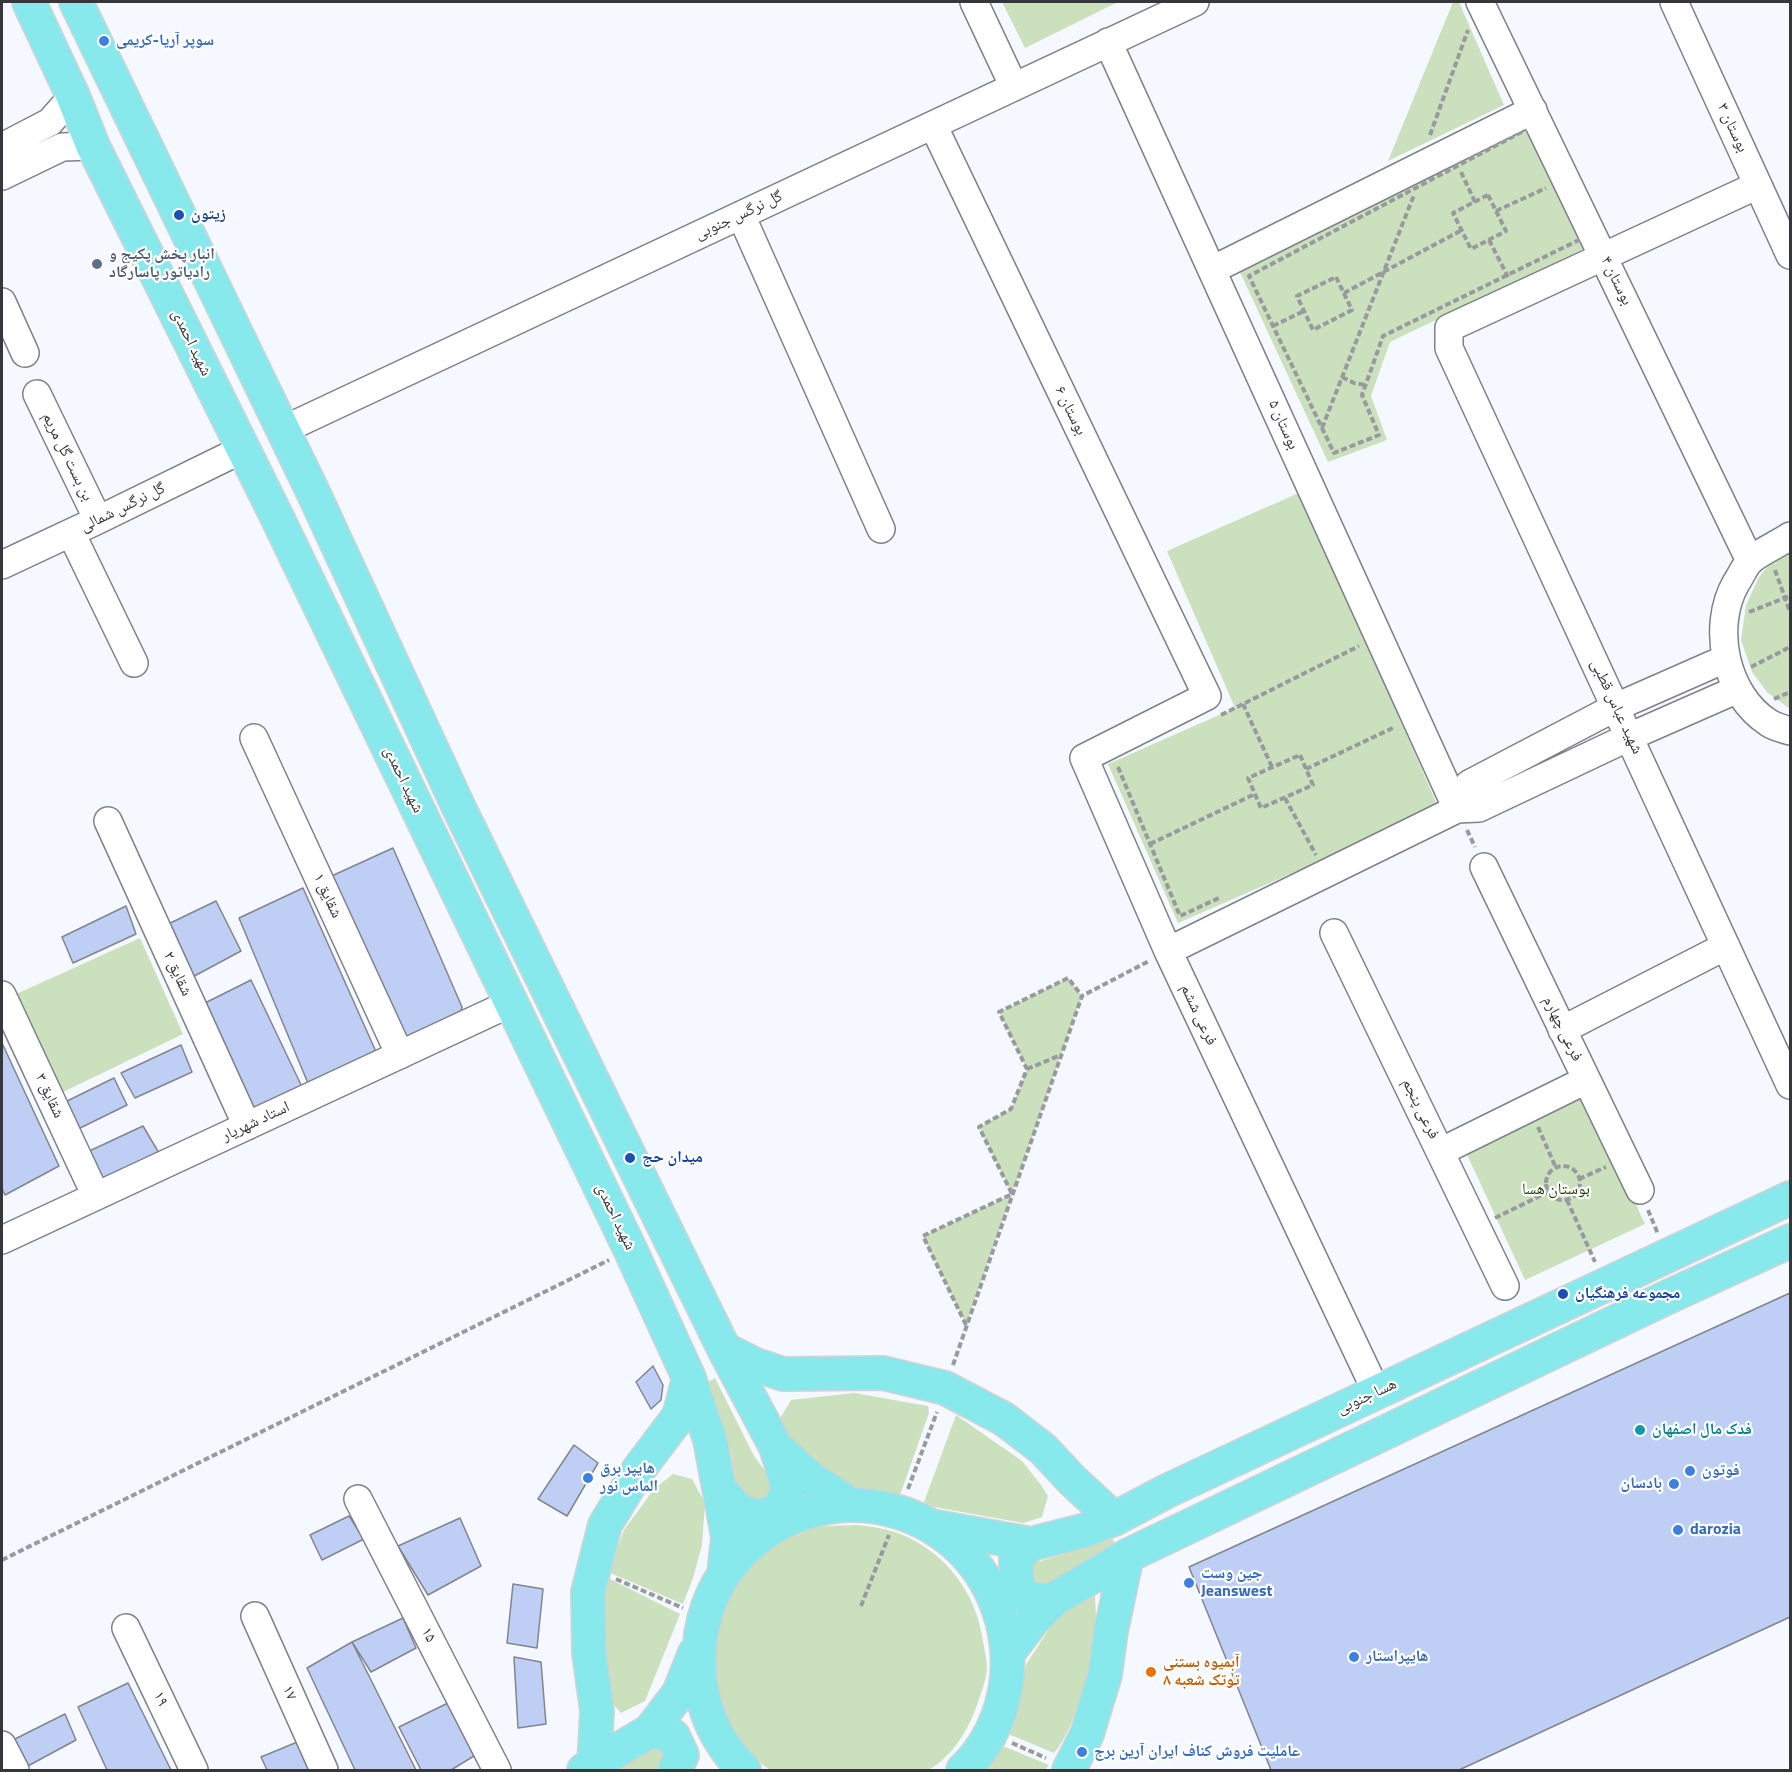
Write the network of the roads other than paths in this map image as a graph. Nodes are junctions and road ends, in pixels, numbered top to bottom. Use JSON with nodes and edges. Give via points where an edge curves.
{"nodes":[{"id":1,"x":29,"y":2,"type":"edge"},
{"id":2,"x":76,"y":2,"type":"edge"},
{"id":3,"x":974,"y":2,"type":"edge"},
{"id":4,"x":1195,"y":2,"type":"edge"},
{"id":5,"x":1674,"y":2,"type":"edge"},
{"id":6,"x":1692,"y":2,"type":"edge"},
{"id":7,"x":1152,"y":11,"type":"edge"},
{"id":8,"x":1475,"y":13,"type":"edge"},
{"id":9,"x":1108,"y":42,"type":"junction"},
{"id":10,"x":1014,"y":87,"type":"junction"},
{"id":11,"x":73,"y":96,"type":"junction"},
{"id":12,"x":1533,"y":110,"type":"junction"},
{"id":13,"x":933,"y":125,"type":"junction"},
{"id":14,"x":38,"y":144,"type":"junction"},
{"id":15,"x":93,"y":146,"type":"junction"},
{"id":16,"x":2,"y":147,"type":"edge"},
{"id":17,"x":2,"y":176,"type":"edge"},
{"id":18,"x":1758,"y":185,"type":"junction"},
{"id":19,"x":741,"y":215,"type":"junction"},
{"id":20,"x":1791,"y":216,"type":"edge"},
{"id":21,"x":1791,"y":255,"type":"edge"},
{"id":22,"x":1604,"y":256,"type":"junction"},
{"id":23,"x":1212,"y":270,"type":"junction"},
{"id":24,"x":2,"y":302,"type":"edge"},
{"id":25,"x":24,"y":353,"type":"dead end"},
{"id":26,"x":37,"y":394,"type":"dead end"},
{"id":27,"x":283,"y":430,"type":"junction"},
{"id":28,"x":243,"y":449,"type":"junction"},
{"id":29,"x":98,"y":520,"type":"junction"},
{"id":30,"x":881,"y":529,"type":"dead end"},
{"id":31,"x":71,"y":533,"type":"junction"},
{"id":32,"x":1791,"y":536,"type":"edge"},
{"id":33,"x":1761,"y":561,"type":"junction"},
{"id":34,"x":2,"y":565,"type":"edge"},
{"id":35,"x":134,"y":663,"type":"dead end"},
{"id":36,"x":1738,"y":672,"type":"junction"},
{"id":37,"x":1616,"y":707,"type":"junction"},
{"id":38,"x":1209,"y":708,"type":"joint"},
{"id":39,"x":1791,"y":731,"type":"edge"},
{"id":40,"x":1629,"y":737,"type":"junction"},
{"id":41,"x":254,"y":738,"type":"dead end"},
{"id":42,"x":1457,"y":809,"type":"junction"},
{"id":43,"x":108,"y":821,"type":"dead end"},
{"id":44,"x":1484,"y":867,"type":"road end"},
{"id":45,"x":1334,"y":933,"type":"dead end"},
{"id":46,"x":1726,"y":946,"type":"junction"},
{"id":47,"x":1168,"y":951,"type":"junction"},
{"id":48,"x":2,"y":995,"type":"edge"},
{"id":49,"x":511,"y":1004,"type":"junction"},
{"id":50,"x":1562,"y":1030,"type":"junction"},
{"id":51,"x":400,"y":1055,"type":"junction"},
{"id":52,"x":1586,"y":1080,"type":"junction"},
{"id":53,"x":1791,"y":1085,"type":"edge"},
{"id":54,"x":247,"y":1126,"type":"junction"},
{"id":55,"x":1440,"y":1152,"type":"junction"},
{"id":56,"x":1640,"y":1190,"type":"road end"},
{"id":57,"x":96,"y":1196,"type":"junction"},
{"id":58,"x":1791,"y":1198,"type":"edge"},
{"id":59,"x":2,"y":1240,"type":"edge"},
{"id":60,"x":1791,"y":1241,"type":"edge"},
{"id":61,"x":1661,"y":1259,"type":"junction"},
{"id":62,"x":1505,"y":1286,"type":"dead end"},
{"id":63,"x":1670,"y":1296,"type":"junction"},
{"id":64,"x":724,"y":1350,"type":"junction"},
{"id":65,"x":689,"y":1378,"type":"junction"},
{"id":66,"x":1377,"y":1393,"type":"junction"},
{"id":67,"x":776,"y":1447,"type":"junction"},
{"id":68,"x":719,"y":1488,"type":"junction"},
{"id":69,"x":358,"y":1499,"type":"dead end"},
{"id":70,"x":850,"y":1504,"type":"junction"},
{"id":71,"x":1114,"y":1519,"type":"junction"},
{"id":72,"x":931,"y":1526,"type":"junction"},
{"id":73,"x":1031,"y":1544,"type":"junction"},
{"id":74,"x":1127,"y":1556,"type":"junction"},
{"id":75,"x":724,"y":1573,"type":"junction"},
{"id":76,"x":1053,"y":1600,"type":"junction"},
{"id":77,"x":255,"y":1616,"type":"dead end"},
{"id":78,"x":126,"y":1628,"type":"dead end"},
{"id":79,"x":701,"y":1630,"type":"junction"},
{"id":80,"x":1008,"y":1653,"type":"junction"},
{"id":81,"x":650,"y":1731,"type":"junction"},
{"id":82,"x":2,"y":1745,"type":"edge"},
{"id":83,"x":589,"y":1768,"type":"edge"},
{"id":84,"x":15,"y":1770,"type":"edge"},
{"id":85,"x":194,"y":1770,"type":"edge"},
{"id":86,"x":324,"y":1770,"type":"edge"},
{"id":87,"x":497,"y":1770,"type":"edge"},
{"id":88,"x":675,"y":1770,"type":"edge"},
{"id":89,"x":744,"y":1770,"type":"edge"},
{"id":90,"x":963,"y":1770,"type":"edge"},
{"id":91,"x":1069,"y":1770,"type":"edge"}],
"edges":[{"from":1,"to":11,"type":"main road","name":"شهید احمدی"},
{"from":2,"to":27,"type":"main road"},
{"from":3,"to":10,"type":"street"},
{"from":4,"to":7,"type":"street","name":"گل نرگس جنوبی"},
{"from":5,"to":18,"type":"street","name":"بوستان ۳"},
{"from":6,"to":20,"type":"street","name":"بوستان ۳"},
{"from":7,"to":9,"type":"street","name":"گل نرگس جنوبی"},
{"from":8,"to":12,"type":"street","name":"بوستان ۴"},
{"from":9,"to":10,"type":"street","name":"گل نرگس جنوبی"},
{"from":9,"to":23,"type":"street","name":"بوستان ۵"},
{"from":10,"to":13,"type":"street","name":"گل نرگس جنوبی"},
{"from":11,"to":14,"type":"street","via":[[50,122]]},
{"from":11,"to":15,"type":"main road","name":"شهید احمدی"},
{"from":12,"to":22,"type":"street","name":"بوستان ۴"},
{"from":12,"to":23,"type":"street","via":[[1418,177]]},
{"from":13,"to":19,"type":"street","name":"گل نرگس جنوبی"},
{"from":13,"to":38,"type":"street","name":"بوستان ۶"},
{"from":14,"to":15,"type":"street"},
{"from":14,"to":16,"type":"street"},
{"from":14,"to":17,"type":"street"},
{"from":15,"to":28,"type":"main road","name":"شهید احمدی"},
{"from":18,"to":21,"type":"street","name":"بوستان ۳"},
{"from":18,"to":22,"type":"street"},
{"from":19,"to":27,"type":"street","name":"گل نرگس جنوبی"},
{"from":19,"to":30,"type":"street"},
{"from":22,"to":33,"type":"street","name":"بوستان ۴"},
{"from":22,"to":37,"type":"street","name":"شهید عباس قطبی","via":[[1512,286],[1449,328],[1449,348]]},
{"from":23,"to":42,"type":"street","name":"بوستان ۵"},
{"from":24,"to":25,"type":"street"},
{"from":26,"to":29,"type":"street","name":"بن بست گل مریم"},
{"from":27,"to":64,"type":"main road","via":[[460,810]]},
{"from":28,"to":29,"type":"street","name":"گل نرگس شمالی"},
{"from":28,"to":49,"type":"main road","name":"شهید احمدی"},
{"from":29,"to":31,"type":"street","name":"گل نرگس شمالی"},
{"from":31,"to":34,"type":"street","name":"گل نرگس شمالی"},
{"from":31,"to":35,"type":"street"},
{"from":32,"to":33,"type":"street"},
{"from":33,"to":36,"type":"street","via":[[1729,596],[1724,621]]},
{"from":36,"to":37,"type":"street"},
{"from":36,"to":39,"type":"street","via":[[1754,710],[1770,724]]},
{"from":36,"to":40,"type":"street"},
{"from":37,"to":40,"type":"street","name":"شهید عباس قطبی"},
{"from":37,"to":42,"type":"street","via":[[1469,784]]},
{"from":38,"to":47,"type":"street","name":"فرعی ششم","via":[[1084,758]]},
{"from":40,"to":42,"type":"street","via":[[1479,808]]},
{"from":40,"to":46,"type":"street","name":"شهید عباس قطبی"},
{"from":41,"to":51,"type":"street","name":"شقایق ۱"},
{"from":42,"to":47,"type":"street","via":[[1323,859]]},
{"from":43,"to":54,"type":"street","name":"شقایق ۲"},
{"from":44,"to":50,"type":"street","name":"فرعی چهارم"},
{"from":45,"to":55,"type":"street","name":"فرعی پنجم"},
{"from":46,"to":50,"type":"street"},
{"from":46,"to":53,"type":"street","name":"شهید عباس قطبی"},
{"from":47,"to":66,"type":"street","name":"فرعی ششم"},
{"from":48,"to":57,"type":"street","name":"شقایق ۳"},
{"from":49,"to":51,"type":"street","name":"استاد شهریار"},
{"from":49,"to":65,"type":"main road","name":"شهید احمدی"},
{"from":50,"to":52,"type":"street","name":"فرعی چهارم"},
{"from":51,"to":54,"type":"street","name":"استاد شهریار"},
{"from":52,"to":55,"type":"street"},
{"from":52,"to":56,"type":"street","name":"فرعی چهارم"},
{"from":54,"to":57,"type":"street","name":"استاد شهریار"},
{"from":55,"to":62,"type":"street","name":"فرعی پنجم"},
{"from":57,"to":59,"type":"street","name":"استاد شهریار"},
{"from":58,"to":61,"type":"main road","name":"هسا جنوبی"},
{"from":60,"to":63,"type":"main road"},
{"from":61,"to":63,"type":"main road"},
{"from":61,"to":66,"type":"main road","name":"هسا جنوبی"},
{"from":63,"to":74,"type":"main road"},
{"from":64,"to":67,"type":"main road"},
{"from":64,"to":71,"type":"main road","via":[[783,1374],[883,1373],[945,1388],[1004,1419],[1042,1449]]},
{"from":65,"to":68,"type":"main road","name":"شهید احمدی","via":[[710,1440]]},
{"from":65,"to":83,"type":"main road","via":[[679,1416],[639,1469],[605,1525],[588,1592],[589,1653],[597,1711]]},
{"from":66,"to":71,"type":"main road","name":"هسا جنوبی"},
{"from":67,"to":68,"type":"main road","via":[[786,1492],[774,1512],[761,1517],[751,1515],[738,1509]]},
{"from":67,"to":70,"type":"main road","via":[[811,1479]]},
{"from":68,"to":75,"type":"main road","name":"شهید احمدی","via":[[728,1537]]},
{"from":69,"to":87,"type":"street","name":"۱۵"},
{"from":70,"to":72,"type":"main road","via":[[899,1512]]},
{"from":70,"to":75,"type":"main road","via":[[813,1510],[778,1524],[748,1545]]},
{"from":71,"to":73,"type":"main road","name":"هسا جنوبی"},
{"from":72,"to":73,"type":"main road","name":"هسا جنوبی"},
{"from":72,"to":80,"type":"main road","via":[[962,1549],[986,1579],[1002,1614]]},
{"from":73,"to":76,"type":"main road","via":[[1016,1558],[1016,1581],[1023,1595],[1036,1601]]},
{"from":74,"to":76,"type":"main road"},
{"from":74,"to":91,"type":"main road","via":[[1105,1675],[1087,1734]]},
{"from":75,"to":79,"type":"main road","via":[[712,1594]]},
{"from":76,"to":80,"type":"main road"},
{"from":77,"to":86,"type":"street","name":"۱۷"},
{"from":78,"to":85,"type":"street","name":"۱۹"},
{"from":79,"to":81,"type":"main road","via":[[679,1694]]},
{"from":79,"to":89,"type":"main road","via":[[699,1683],[710,1721],[730,1756]]},
{"from":80,"to":90,"type":"main road","via":[[1002,1707],[991,1733]]},
{"from":81,"to":83,"type":"main road"},
{"from":81,"to":88,"type":"main road","via":[[674,1736],[682,1755]]},
{"from":82,"to":84,"type":"street"}]}
